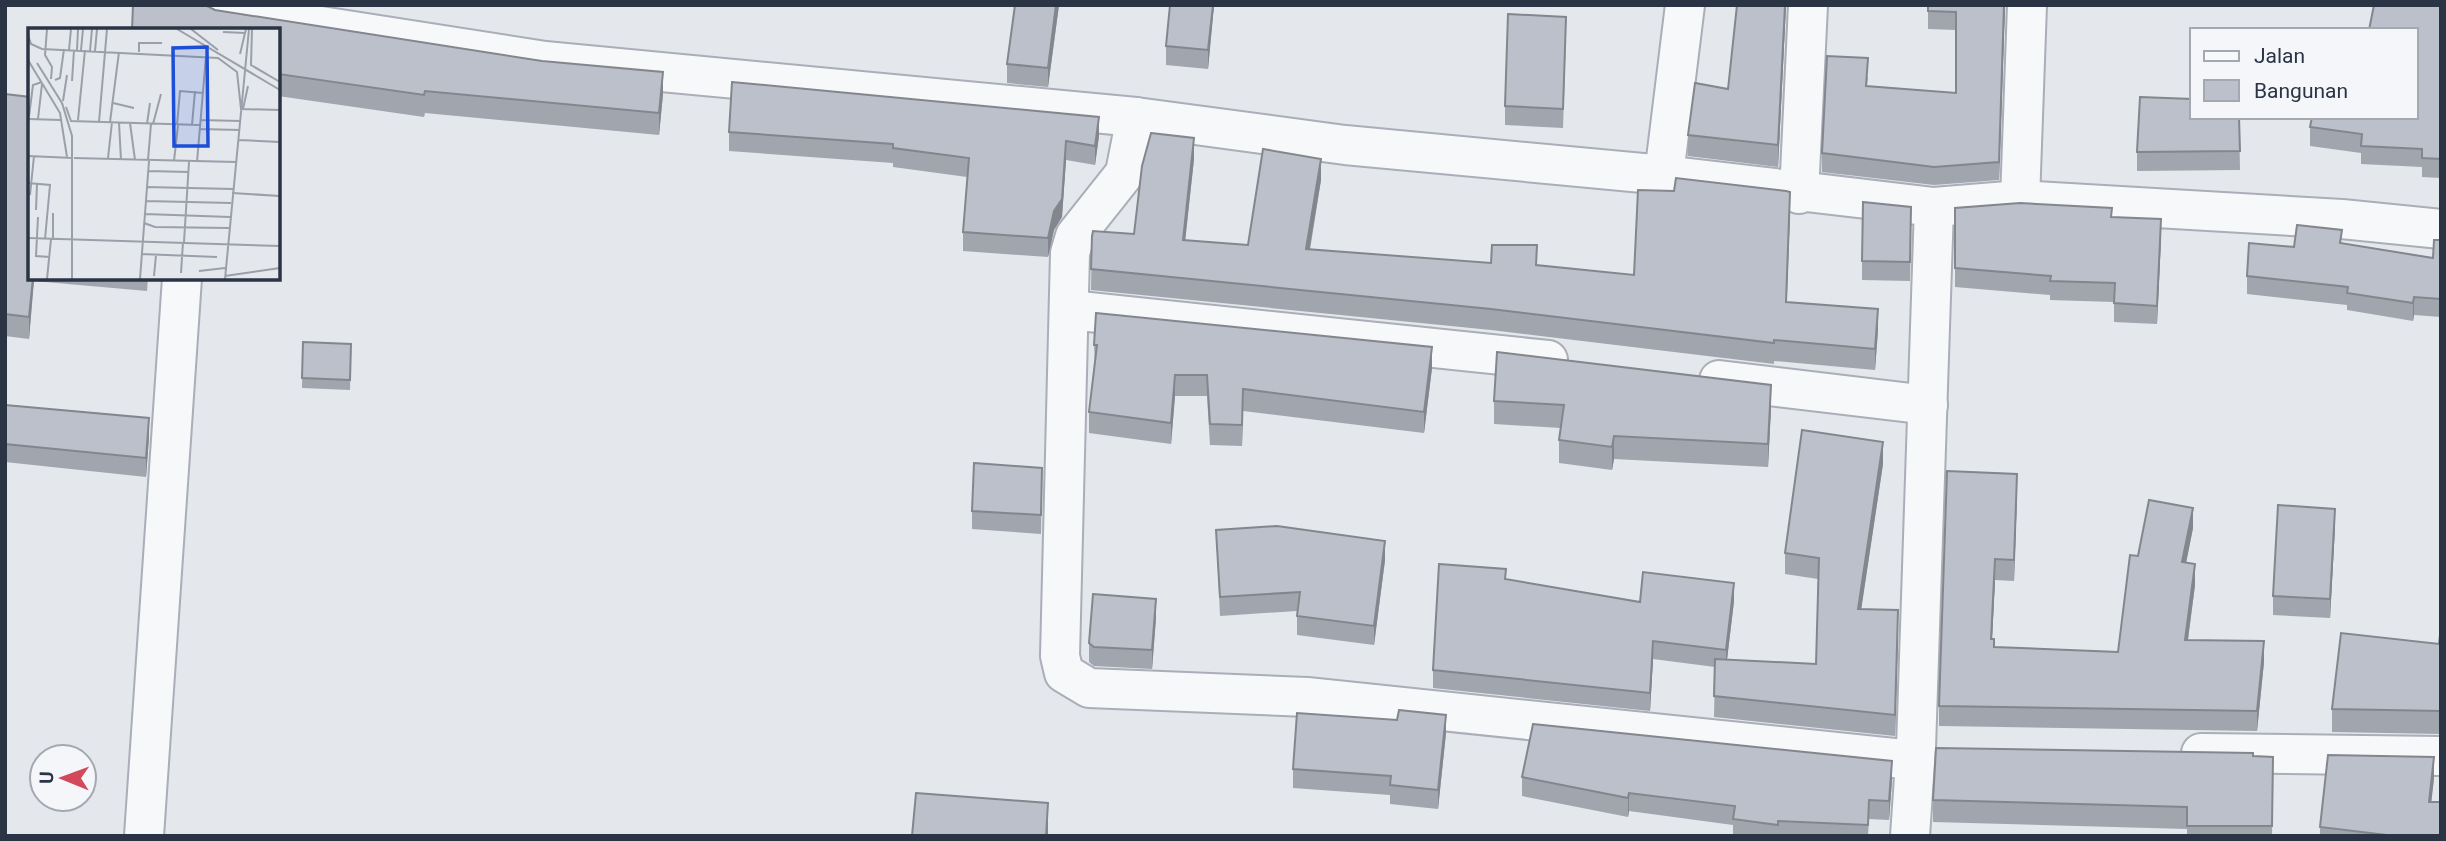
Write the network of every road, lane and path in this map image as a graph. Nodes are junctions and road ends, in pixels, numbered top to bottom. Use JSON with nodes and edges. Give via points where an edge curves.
{"nodes":[{"id":1,"x":1685,"y":5,"type":"edge"},
{"id":2,"x":1808,"y":5,"type":"edge"},
{"id":3,"x":2027,"y":5,"type":"edge"},
{"id":4,"x":217,"y":15,"type":"edge"},
{"id":5,"x":1136,"y":117,"type":"junction"},
{"id":6,"x":1664,"y":175,"type":"junction"},
{"id":7,"x":1799,"y":194,"type":"junction"},
{"id":8,"x":2020,"y":200,"type":"junction"},
{"id":9,"x":1934,"y":207,"type":"junction"},
{"id":10,"x":2441,"y":229,"type":"edge"},
{"id":11,"x":182,"y":280,"type":"edge"},
{"id":12,"x":1070,"y":310,"type":"junction"},
{"id":13,"x":1584,"y":364,"type":"edge"},
{"id":14,"x":1681,"y":376,"type":"edge"},
{"id":15,"x":1928,"y":405,"type":"junction"},
{"id":16,"x":1957,"y":749,"type":"edge"},
{"id":17,"x":2164,"y":752,"type":"edge"},
{"id":18,"x":1915,"y":754,"type":"junction"},
{"id":19,"x":2441,"y":756,"type":"edge"},
{"id":20,"x":144,"y":836,"type":"edge"},
{"id":21,"x":1910,"y":836,"type":"edge"}],
"edges":[{"from":1,"to":6,"type":"street"},
{"from":2,"to":7,"type":"street"},
{"from":3,"to":8,"type":"street"},
{"from":4,"to":5,"type":"street","via":[[545,61]]},
{"from":5,"to":6,"type":"street","via":[[1345,145]]},
{"from":5,"to":12,"type":"street","via":[[1125,173],[1072,244]]},
{"from":6,"to":7,"type":"street"},
{"from":7,"to":9,"type":"street"},
{"from":8,"to":9,"type":"street"},
{"from":8,"to":10,"type":"street"},
{"from":9,"to":15,"type":"street"},
{"from":11,"to":20,"type":"street"},
{"from":12,"to":13,"type":"street"},
{"from":12,"to":18,"type":"street","via":[[1060,656],[1064,673],[1072,680],[1089,688],[1121,691],[1307,697]]},
{"from":14,"to":15,"type":"street"},
{"from":15,"to":18,"type":"street"},
{"from":16,"to":18,"type":"street"},
{"from":17,"to":19,"type":"street"},
{"from":18,"to":21,"type":"street"}]}
